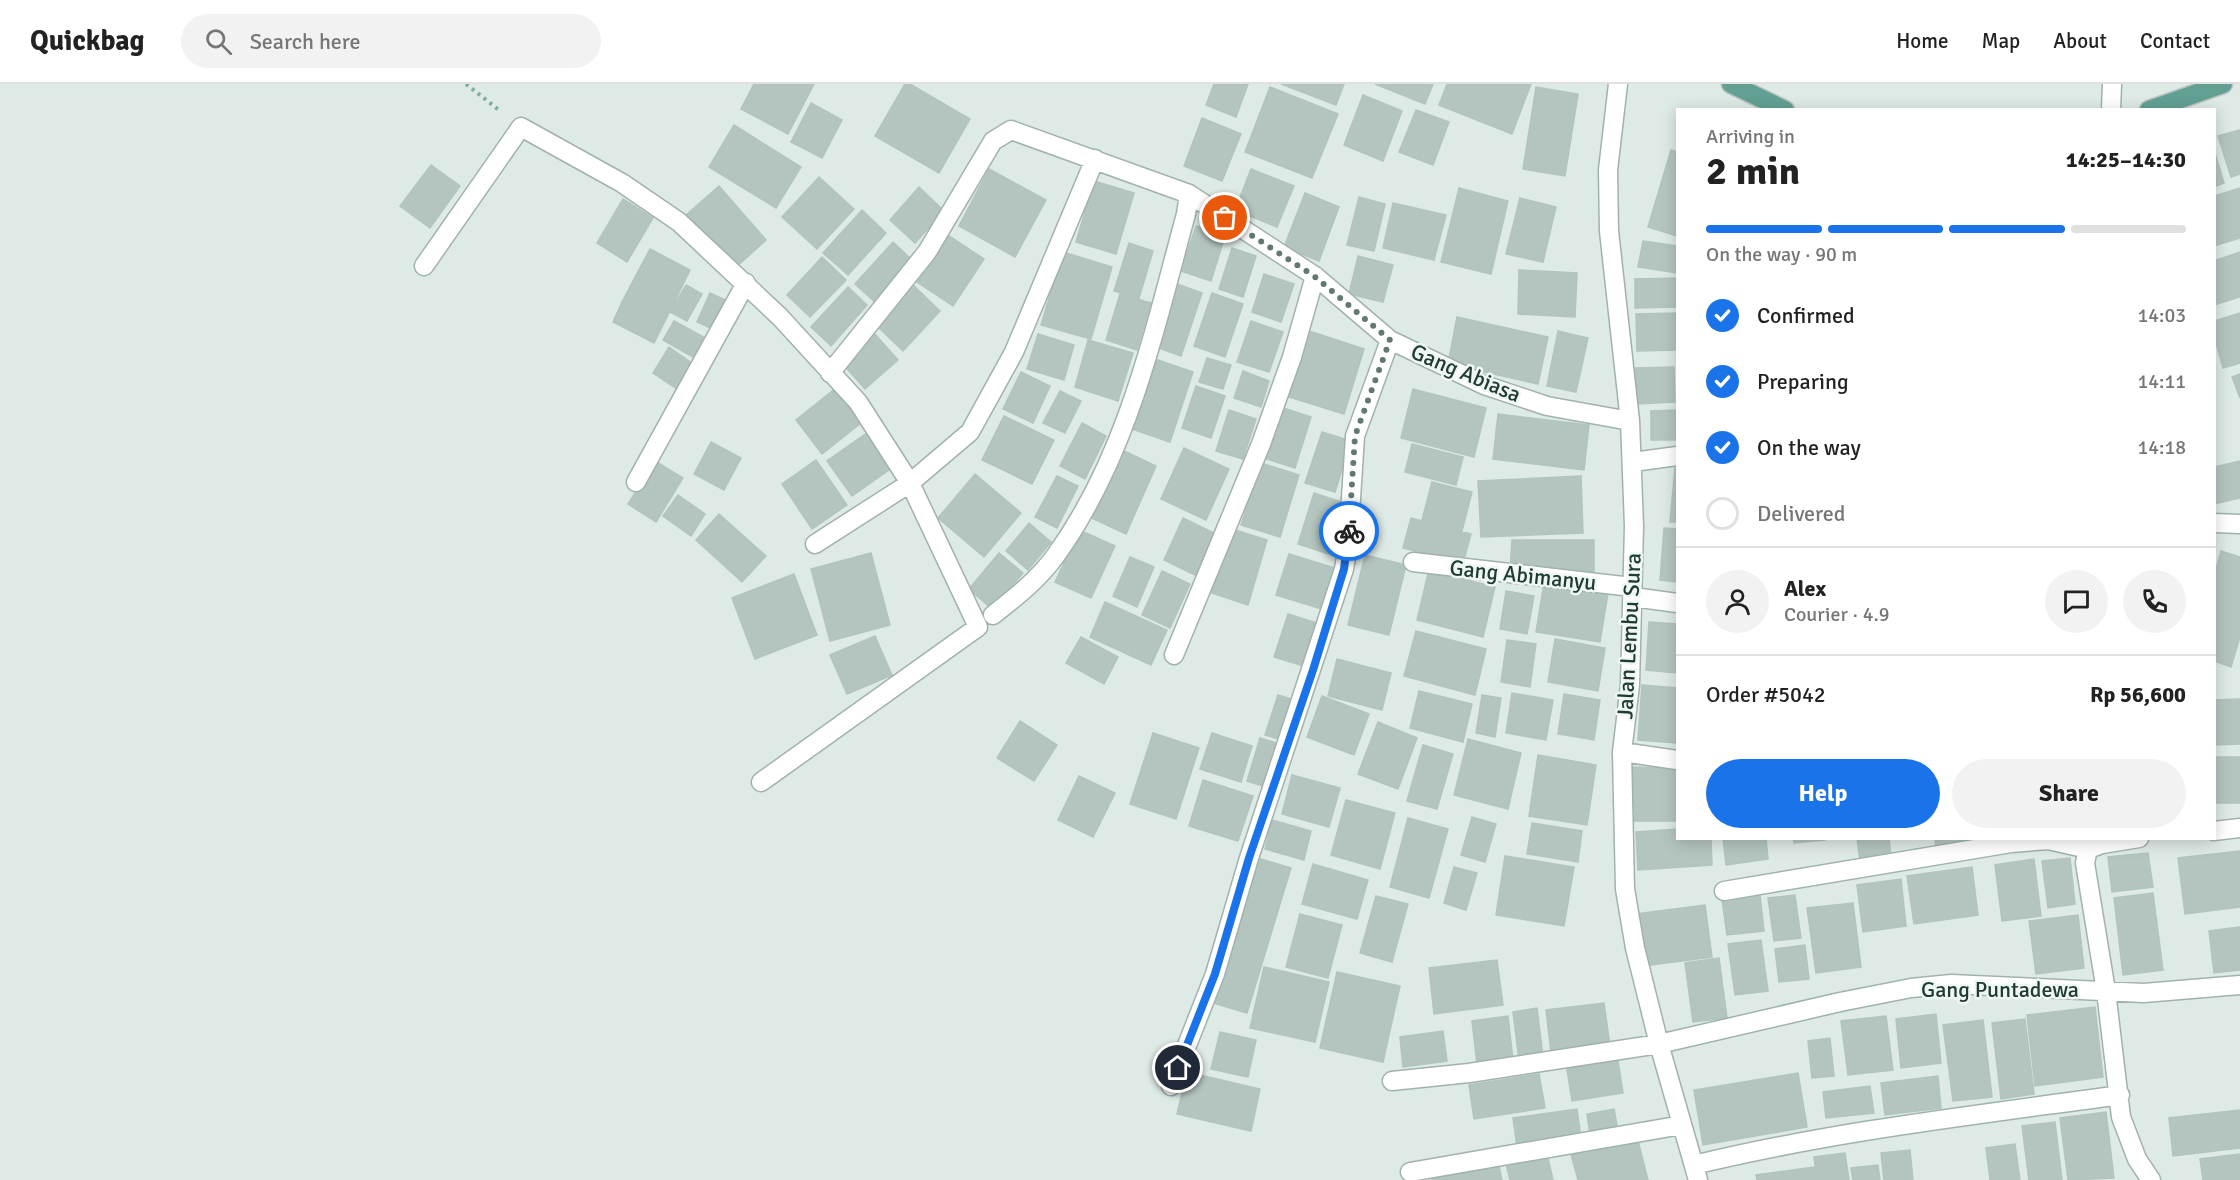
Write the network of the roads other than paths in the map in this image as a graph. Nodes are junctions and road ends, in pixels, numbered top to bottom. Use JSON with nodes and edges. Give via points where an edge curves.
{"nodes":[{"id":1,"x":1618,"y":84,"type":"edge"},
{"id":2,"x":1731,"y":84,"type":"edge"},
{"id":3,"x":2112,"y":84,"type":"edge"},
{"id":4,"x":2223,"y":84,"type":"edge"},
{"id":5,"x":1781,"y":108,"type":"edge"},
{"id":6,"x":2111,"y":108,"type":"edge"},
{"id":7,"x":2155,"y":108,"type":"edge"},
{"id":8,"x":1095,"y":159,"type":"junction"},
{"id":9,"x":1189,"y":194,"type":"junction"},
{"id":10,"x":424,"y":266,"type":"dead end"},
{"id":11,"x":1314,"y":276,"type":"junction"},
{"id":12,"x":746,"y":283,"type":"junction"},
{"id":13,"x":1390,"y":340,"type":"junction"},
{"id":14,"x":830,"y":372,"type":"junction"},
{"id":15,"x":1630,"y":420,"type":"junction"},
{"id":16,"x":1676,"y":456,"type":"edge"},
{"id":17,"x":1633,"y":462,"type":"junction"},
{"id":18,"x":636,"y":482,"type":"dead end"},
{"id":19,"x":910,"y":483,"type":"junction"},
{"id":20,"x":2216,"y":523,"type":"edge"},
{"id":21,"x":2240,"y":524,"type":"edge"},
{"id":22,"x":815,"y":544,"type":"dead end"},
{"id":23,"x":1413,"y":562,"type":"dead end"},
{"id":24,"x":1633,"y":592,"type":"junction"},
{"id":25,"x":1676,"y":603,"type":"edge"},
{"id":26,"x":993,"y":615,"type":"dead end"},
{"id":27,"x":1174,"y":655,"type":"dead end"},
{"id":28,"x":1622,"y":753,"type":"junction"},
{"id":29,"x":1676,"y":760,"type":"edge"},
{"id":30,"x":761,"y":782,"type":"dead end"},
{"id":31,"x":2240,"y":828,"type":"edge"},
{"id":32,"x":2216,"y":831,"type":"edge"},
{"id":33,"x":2124,"y":840,"type":"edge"},
{"id":34,"x":2088,"y":849,"type":"junction"},
{"id":35,"x":1724,"y":891,"type":"dead end"},
{"id":36,"x":2240,"y":985,"type":"edge"},
{"id":37,"x":2106,"y":991,"type":"junction"},
{"id":38,"x":1659,"y":1044,"type":"junction"},
{"id":39,"x":1392,"y":1081,"type":"dead end"},
{"id":40,"x":1171,"y":1086,"type":"dead end"},
{"id":41,"x":2120,"y":1095,"type":"junction"},
{"id":42,"x":1682,"y":1125,"type":"junction"},
{"id":43,"x":1410,"y":1172,"type":"dead end"},
{"id":44,"x":1696,"y":1172,"type":"edge"},
{"id":45,"x":2151,"y":1180,"type":"edge"}],
"edges":[{"from":1,"to":15,"type":"street","name":"Jalan Lembu Sura","via":[[1608,171],[1609,231]]},
{"from":2,"to":5,"type":"main road"},
{"from":3,"to":6,"type":"street"},
{"from":4,"to":7,"type":"main road"},
{"from":8,"to":9,"type":"street","name":"Gang Abiasa"},
{"from":8,"to":14,"type":"street","name":"Gang Abiasa","via":[[1018,131],[1011,130],[993,141],[927,252]]},
{"from":8,"to":19,"type":"street","via":[[993,393],[970,432]]},
{"from":9,"to":11,"type":"street","name":"Gang Abiasa"},
{"from":9,"to":26,"type":"street","via":[[1144,366],[1103,472],[1056,556],[1018,597]]},
{"from":10,"to":12,"type":"street","via":[[521,127],[658,207]]},
{"from":11,"to":13,"type":"street","name":"Gang Abiasa"},
{"from":11,"to":27,"type":"street","via":[[1292,357],[1261,444]]},
{"from":12,"to":14,"type":"street"},
{"from":12,"to":18,"type":"street"},
{"from":13,"to":15,"type":"street","name":"Gang Abiasa","via":[[1508,395]]},
{"from":13,"to":40,"type":"street","via":[[1355,436],[1344,569],[1215,974]]},
{"from":14,"to":19,"type":"street","via":[[858,402]]},
{"from":15,"to":17,"type":"street","name":"Jalan Lembu Sura"},
{"from":16,"to":17,"type":"street"},
{"from":17,"to":24,"type":"street","name":"Jalan Lembu Sura"},
{"from":19,"to":22,"type":"street"},
{"from":19,"to":30,"type":"street","via":[[978,627]]},
{"from":20,"to":21,"type":"street"},
{"from":23,"to":24,"type":"street","name":"Gang Abimanyu"},
{"from":24,"to":25,"type":"street","name":"Gang Abimanyu"},
{"from":24,"to":28,"type":"street","name":"Jalan Lembu Sura","via":[[1630,685]]},
{"from":28,"to":29,"type":"street"},
{"from":28,"to":38,"type":"street","name":"Jalan Lembu Sura","via":[[1625,889]]},
{"from":31,"to":32,"type":"street"},
{"from":33,"to":34,"type":"street"},
{"from":34,"to":35,"type":"street","via":[[2060,841],[2012,843]]},
{"from":34,"to":37,"type":"street","via":[[2085,863]]},
{"from":36,"to":37,"type":"street","name":"Gang Puntadewa","via":[[2144,993]]},
{"from":37,"to":38,"type":"street","name":"Gang Puntadewa","via":[[1951,984],[1911,988]]},
{"from":37,"to":41,"type":"street"},
{"from":38,"to":39,"type":"street","name":"Gang Puntadewa","via":[[1489,1071]]},
{"from":38,"to":42,"type":"street","name":"Jalan Lembu Sura"},
{"from":41,"to":44,"type":"street","via":[[1777,1145]]},
{"from":41,"to":45,"type":"street","via":[[2127,1136]]},
{"from":42,"to":43,"type":"street"},
{"from":42,"to":44,"type":"street","name":"Jalan Lembu Sura"}]}
